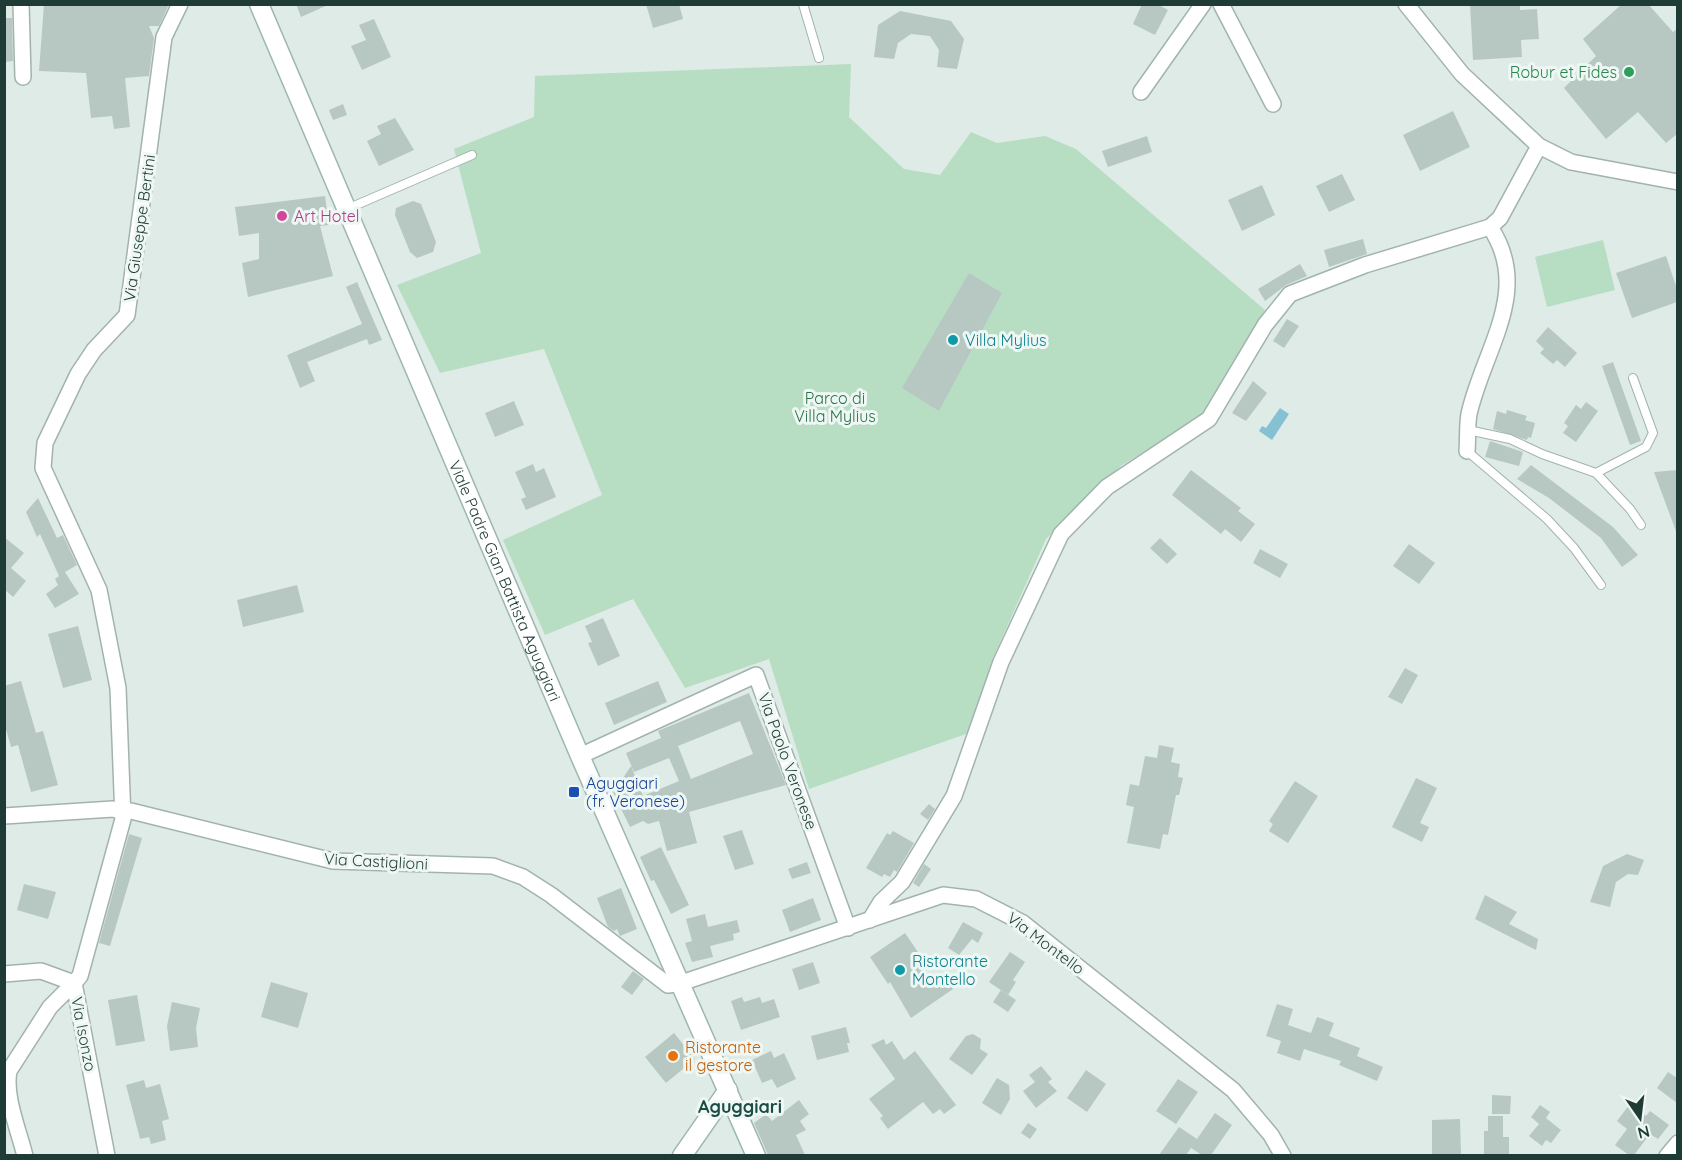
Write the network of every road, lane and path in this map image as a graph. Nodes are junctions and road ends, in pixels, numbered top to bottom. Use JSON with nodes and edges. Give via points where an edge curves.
{"nodes":[{"id":1,"x":21,"y":4,"type":"edge"},
{"id":2,"x":180,"y":4,"type":"edge"},
{"id":3,"x":259,"y":4,"type":"edge"},
{"id":4,"x":803,"y":4,"type":"edge"},
{"id":5,"x":1203,"y":4,"type":"edge"},
{"id":6,"x":1221,"y":4,"type":"edge"},
{"id":7,"x":1406,"y":4,"type":"edge"},
{"id":8,"x":819,"y":58,"type":"dead end"},
{"id":9,"x":23,"y":77,"type":"dead end"},
{"id":10,"x":1141,"y":92,"type":"dead end"},
{"id":11,"x":1274,"y":104,"type":"dead end"},
{"id":12,"x":1539,"y":146,"type":"junction"},
{"id":13,"x":472,"y":155,"type":"dead end"},
{"id":14,"x":1677,"y":182,"type":"edge"},
{"id":15,"x":347,"y":209,"type":"junction"},
{"id":16,"x":1490,"y":226,"type":"junction"},
{"id":17,"x":1634,"y":378,"type":"dead end"},
{"id":18,"x":1468,"y":430,"type":"junction"},
{"id":19,"x":1467,"y":451,"type":"joint"},
{"id":20,"x":1596,"y":473,"type":"junction"},
{"id":21,"x":1641,"y":525,"type":"dead end"},
{"id":22,"x":1601,"y":585,"type":"dead end"},
{"id":23,"x":580,"y":756,"type":"junction"},
{"id":24,"x":122,"y":812,"type":"junction"},
{"id":25,"x":4,"y":816,"type":"edge"},
{"id":26,"x":870,"y":920,"type":"junction"},
{"id":27,"x":848,"y":928,"type":"junction"},
{"id":28,"x":4,"y":974,"type":"edge"},
{"id":29,"x":74,"y":983,"type":"junction"},
{"id":30,"x":681,"y":983,"type":"junction"},
{"id":31,"x":728,"y":1090,"type":"junction"},
{"id":32,"x":1677,"y":1143,"type":"edge"},
{"id":33,"x":25,"y":1155,"type":"edge"},
{"id":34,"x":107,"y":1155,"type":"edge"},
{"id":35,"x":682,"y":1155,"type":"edge"},
{"id":36,"x":756,"y":1155,"type":"edge"},
{"id":37,"x":1283,"y":1155,"type":"edge"},
{"id":38,"x":1667,"y":1155,"type":"edge"}],
"edges":[{"from":1,"to":9,"type":"street"},
{"from":2,"to":24,"type":"street","name":"Via Giuseppe Bertini","via":[[164,37],[127,315],[94,350],[78,374],[45,443],[43,468],[99,590],[118,688]]},
{"from":3,"to":15,"type":"main road","name":"Viale Padre Gian Battista Aguggiari"},
{"from":4,"to":8,"type":"lane"},
{"from":5,"to":10,"type":"street"},
{"from":6,"to":11,"type":"street"},
{"from":7,"to":12,"type":"street","via":[[1462,74]]},
{"from":12,"to":14,"type":"street","via":[[1571,162]]},
{"from":12,"to":16,"type":"street","via":[[1500,218]]},
{"from":13,"to":15,"type":"lane"},
{"from":15,"to":23,"type":"main road","name":"Viale Padre Gian Battista Aguggiari"},
{"from":16,"to":18,"type":"street","via":[[1502,244],[1508,285],[1500,327],[1469,414]]},
{"from":16,"to":26,"type":"street","via":[[1365,265],[1290,294],[1265,324],[1209,419],[1107,487],[1061,534],[1001,662],[954,796],[902,882],[881,902]]},
{"from":17,"to":20,"type":"lane","via":[[1653,433],[1646,447]]},
{"from":18,"to":19,"type":"street"},
{"from":18,"to":20,"type":"lane","via":[[1510,439]]},
{"from":19,"to":22,"type":"lane","via":[[1547,519]]},
{"from":20,"to":21,"type":"lane"},
{"from":23,"to":27,"type":"street","name":"Via Paolo Veronese","via":[[756,675]]},
{"from":23,"to":30,"type":"main road","name":"Viale Padre Gian Battista Aguggiari"},
{"from":24,"to":25,"type":"street","name":"Via Castiglioni","via":[[113,809]]},
{"from":24,"to":29,"type":"street","name":"Via Isonzo","via":[[120,836],[80,976]]},
{"from":24,"to":30,"type":"street","name":"Via Castiglioni","via":[[131,811],[333,861],[493,866],[551,894],[668,985]]},
{"from":26,"to":27,"type":"street","name":"Via Montello"},
{"from":26,"to":37,"type":"street","name":"Via Montello","via":[[943,895],[976,899],[1023,922],[1233,1090]]},
{"from":27,"to":30,"type":"street","name":"Via Montello"},
{"from":28,"to":29,"type":"street","via":[[41,971]]},
{"from":29,"to":33,"type":"street","via":[[50,1007],[9,1071],[10,1096]]},
{"from":29,"to":34,"type":"street","name":"Via Isonzo"},
{"from":30,"to":31,"type":"main road","name":"Viale Padre Gian Battista Aguggiari"},
{"from":31,"to":35,"type":"main road"},
{"from":31,"to":36,"type":"main road","name":"Viale Padre Gian Battista Aguggiari"},
{"from":32,"to":38,"type":"street"}]}
